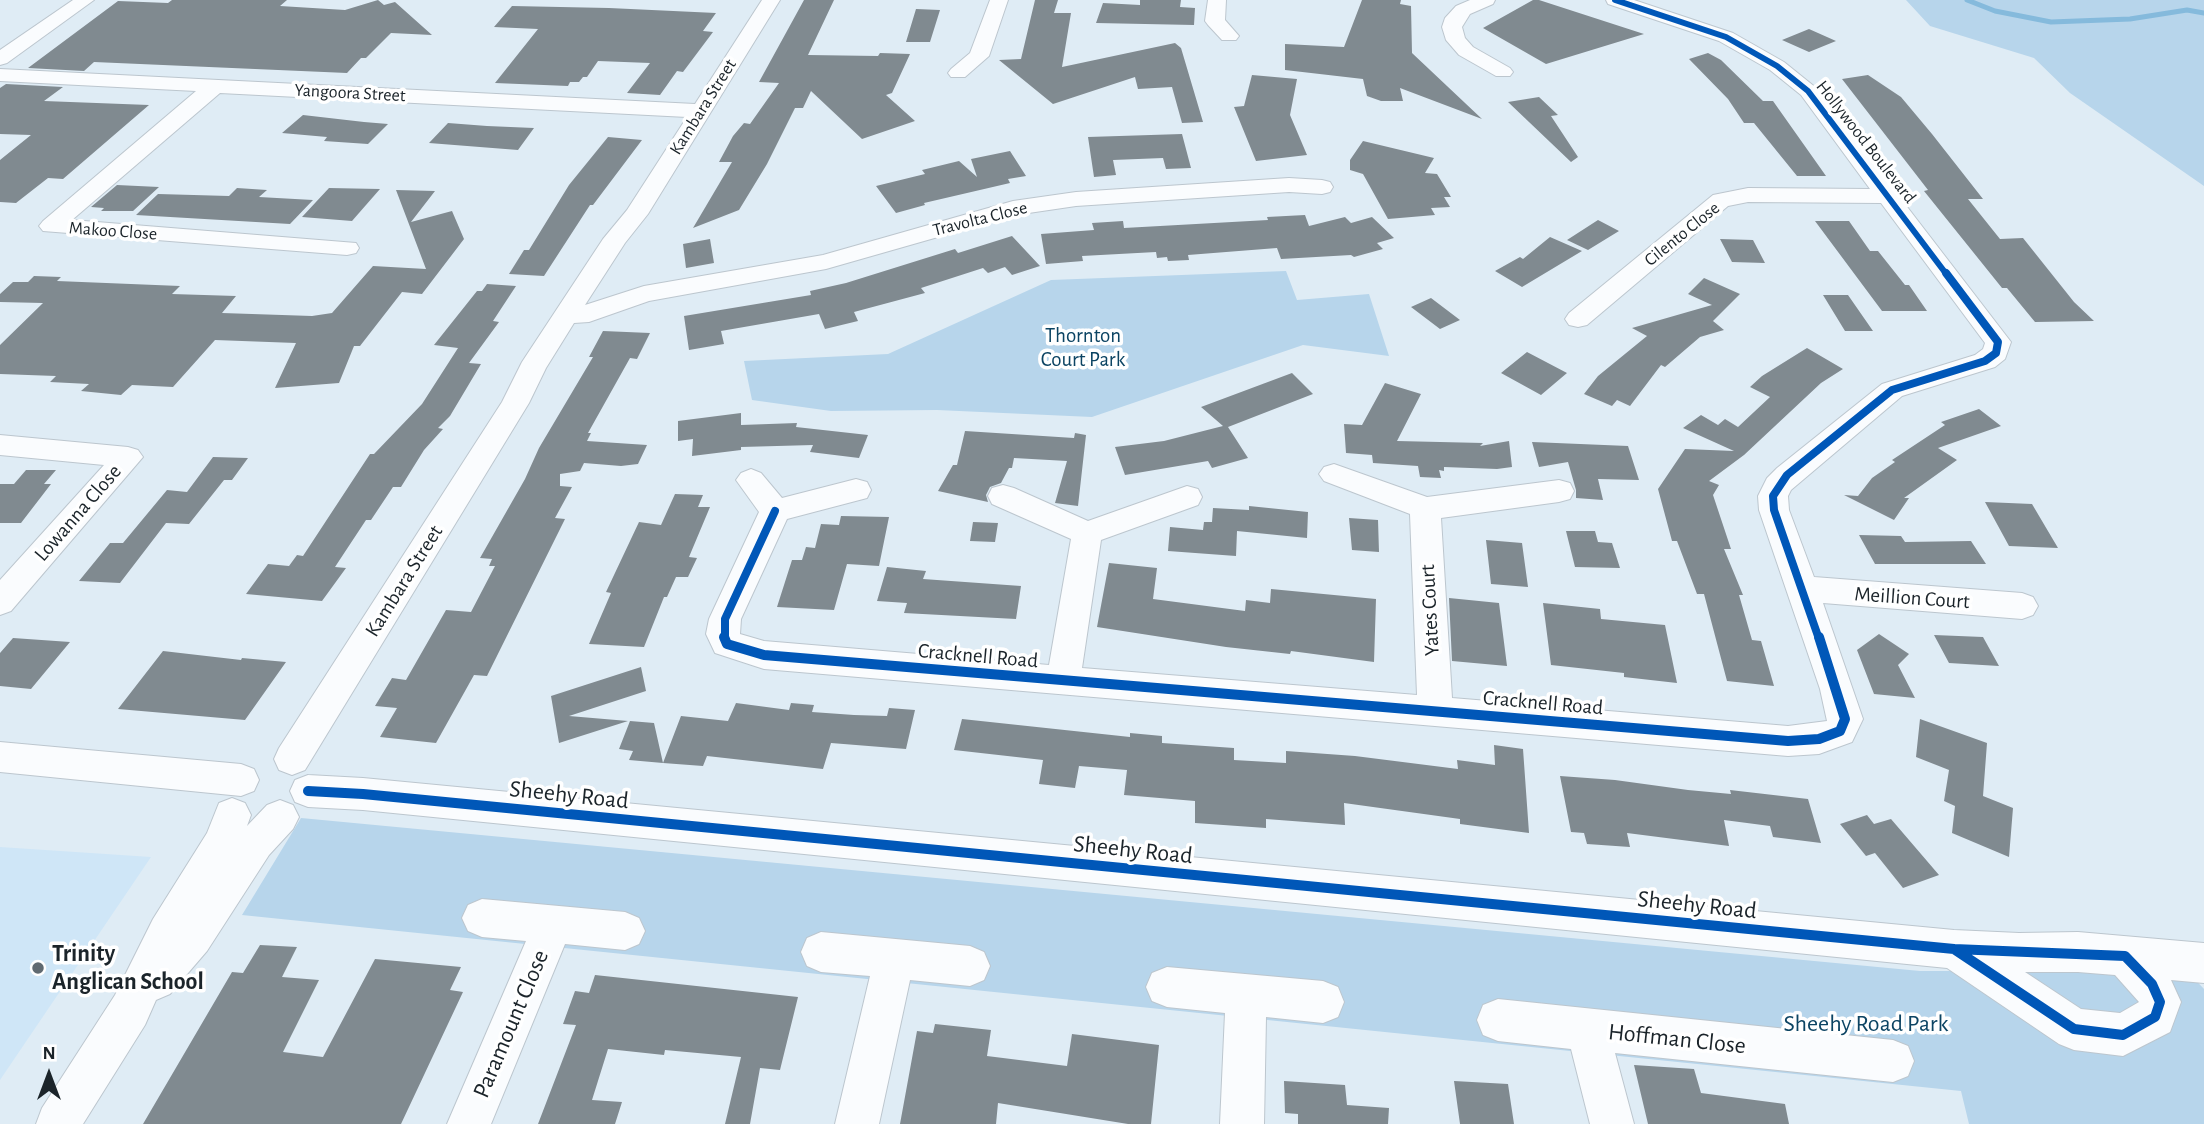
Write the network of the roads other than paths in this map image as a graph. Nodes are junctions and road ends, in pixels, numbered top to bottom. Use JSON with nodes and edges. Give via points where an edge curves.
{"nodes":[{"id":1,"x":85,"y":0,"type":"edge"},
{"id":2,"x":771,"y":0,"type":"edge"},
{"id":3,"x":999,"y":0,"type":"edge"},
{"id":4,"x":1217,"y":0,"type":"edge"},
{"id":5,"x":1486,"y":0,"type":"edge"},
{"id":6,"x":1615,"y":0,"type":"edge"},
{"id":7,"x":1229,"y":36,"type":"dead end"},
{"id":8,"x":0,"y":59,"type":"edge"},
{"id":9,"x":0,"y":65,"type":"edge"},
{"id":10,"x":1503,"y":72,"type":"dead end"},
{"id":11,"x":958,"y":74,"type":"dead end"},
{"id":12,"x":0,"y":75,"type":"edge"},
{"id":13,"x":214,"y":86,"type":"junction"},
{"id":14,"x":701,"y":111,"type":"junction"},
{"id":15,"x":1322,"y":187,"type":"dead end"},
{"id":16,"x":1888,"y":196,"type":"junction"},
{"id":17,"x":636,"y":214,"type":"junction"},
{"id":18,"x":347,"y":248,"type":"dead end"},
{"id":19,"x":605,"y":275,"type":"junction"},
{"id":20,"x":644,"y":295,"type":"junction"},
{"id":21,"x":580,"y":316,"type":"junction"},
{"id":22,"x":1578,"y":319,"type":"dead end"},
{"id":23,"x":1996,"y":354,"type":"joint"},
{"id":24,"x":515,"y":403,"type":"junction"},
{"id":25,"x":0,"y":445,"type":"edge"},
{"id":26,"x":1334,"y":474,"type":"dead end"},
{"id":27,"x":751,"y":480,"type":"dead end"},
{"id":28,"x":856,"y":490,"type":"dead end"},
{"id":29,"x":1559,"y":491,"type":"dead end"},
{"id":30,"x":1003,"y":495,"type":"dead end"},
{"id":31,"x":1187,"y":497,"type":"dead end"},
{"id":32,"x":1425,"y":508,"type":"junction"},
{"id":33,"x":775,"y":511,"type":"junction"},
{"id":34,"x":1087,"y":533,"type":"junction"},
{"id":35,"x":1803,"y":589,"type":"junction"},
{"id":36,"x":0,"y":602,"type":"edge"},
{"id":37,"x":2022,"y":606,"type":"dead end"},
{"id":38,"x":1063,"y":681,"type":"junction"},
{"id":39,"x":1435,"y":712,"type":"junction"},
{"id":40,"x":0,"y":757,"type":"edge"},
{"id":41,"x":300,"y":775,"type":"junction"},
{"id":42,"x":236,"y":798,"type":"junction"},
{"id":43,"x":280,"y":817,"type":"junction"},
{"id":44,"x":482,"y":918,"type":"dead end"},
{"id":45,"x":553,"y":924,"type":"junction"},
{"id":46,"x":625,"y":931,"type":"dead end"},
{"id":47,"x":1954,"y":949,"type":"junction"},
{"id":48,"x":821,"y":952,"type":"dead end"},
{"id":49,"x":2124,"y":956,"type":"junction"},
{"id":50,"x":894,"y":959,"type":"junction"},
{"id":51,"x":2204,"y":963,"type":"edge"},
{"id":52,"x":970,"y":966,"type":"dead end"},
{"id":53,"x":1167,"y":987,"type":"dead end"},
{"id":54,"x":1246,"y":995,"type":"junction"},
{"id":55,"x":1323,"y":1002,"type":"dead end"},
{"id":56,"x":131,"y":1010,"type":"junction"},
{"id":57,"x":1498,"y":1020,"type":"dead end"},
{"id":58,"x":1587,"y":1029,"type":"junction"},
{"id":59,"x":1893,"y":1061,"type":"dead end"},
{"id":60,"x":58,"y":1124,"type":"edge"},
{"id":61,"x":469,"y":1124,"type":"edge"},
{"id":62,"x":857,"y":1124,"type":"edge"},
{"id":63,"x":1242,"y":1124,"type":"edge"},
{"id":64,"x":1612,"y":1124,"type":"edge"}],
"edges":[{"from":1,"to":8,"type":"street"},
{"from":2,"to":14,"type":"street","name":"Kambara Street"},
{"from":3,"to":11,"type":"street","via":[[979,57]]},
{"from":4,"to":7,"type":"street","via":[[1216,20]]},
{"from":5,"to":10,"type":"street","via":[[1463,10],[1452,27],[1466,51]]},
{"from":6,"to":16,"type":"street","name":"Hollywood Boulevard","via":[[1726,37],[1777,66],[1823,108]]},
{"from":9,"to":12,"type":"street","via":[[4,68]]},
{"from":12,"to":13,"type":"street","name":"Yangoora Street"},
{"from":13,"to":14,"type":"street","name":"Yangoora Street"},
{"from":13,"to":18,"type":"street","name":"Makoo Close","via":[[51,226]]},
{"from":14,"to":17,"type":"street","name":"Kambara Street"},
{"from":15,"to":20,"type":"street","name":"Travolta Close","via":[[1289,185],[1047,202],[986,214],[816,264]]},
{"from":16,"to":22,"type":"street","name":"Cilento Close","via":[[1748,195],[1721,200]]},
{"from":16,"to":23,"type":"street","name":"Hollywood Boulevard","via":[[1997,342]]},
{"from":17,"to":19,"type":"street","name":"Kambara Street","via":[[627,240]]},
{"from":17,"to":24,"type":"street","name":"Kambara Street","via":[[532,368]]},
{"from":19,"to":20,"type":"street","via":[[622,289]]},
{"from":19,"to":21,"type":"street","name":"Kambara Street"},
{"from":20,"to":21,"type":"street","name":"Travolta Close"},
{"from":21,"to":24,"type":"street","name":"Kambara Street","via":[[547,368]]},
{"from":23,"to":35,"type":"street","name":"Cracknell Road","via":[[1892,390],[1778,485],[1774,510]]},
{"from":24,"to":41,"type":"street","name":"Kambara Street"},
{"from":25,"to":36,"type":"street","name":"Lowanna Close","via":[[128,457]]},
{"from":26,"to":32,"type":"street"},
{"from":27,"to":33,"type":"street"},
{"from":28,"to":33,"type":"street"},
{"from":29,"to":32,"type":"street"},
{"from":30,"to":34,"type":"street"},
{"from":31,"to":34,"type":"street"},
{"from":32,"to":39,"type":"street","name":"Yates Court"},
{"from":33,"to":38,"type":"street","name":"Cracknell Road","via":[[725,619],[727,644],[764,655]]},
{"from":34,"to":38,"type":"street"},
{"from":35,"to":37,"type":"street","name":"Meillion Court"},
{"from":35,"to":39,"type":"street","name":"Cracknell Road","via":[[1845,719],[1840,731],[1819,739],[1788,741]]},
{"from":38,"to":39,"type":"street","name":"Cracknell Road"},
{"from":40,"to":42,"type":"street"},
{"from":41,"to":42,"type":"street","via":[[264,764]]},
{"from":41,"to":43,"type":"street","via":[[296,807]]},
{"from":41,"to":47,"type":"street","name":"Sheehy Road","via":[[377,795]]},
{"from":42,"to":43,"type":"street","via":[[248,824]]},
{"from":42,"to":56,"type":"street","via":[[224,840],[167,932]]},
{"from":43,"to":56,"type":"street","via":[[256,843],[193,937]]},
{"from":44,"to":45,"type":"street","name":"Paramount Close"},
{"from":45,"to":46,"type":"street","name":"Paramount Close"},
{"from":45,"to":61,"type":"street","name":"Paramount Close"},
{"from":47,"to":49,"type":"street","name":"Sheehy Road"},
{"from":47,"to":49,"type":"street","name":"Sheehy Road","via":[[2074,1029],[2123,1035],[2155,1017],[2160,1002],[2152,984]]},
{"from":48,"to":50,"type":"street"},
{"from":49,"to":51,"type":"street"},
{"from":50,"to":52,"type":"street"},
{"from":50,"to":62,"type":"street"},
{"from":53,"to":54,"type":"street"},
{"from":54,"to":55,"type":"street"},
{"from":54,"to":63,"type":"street"},
{"from":56,"to":60,"type":"street"},
{"from":57,"to":58,"type":"street","name":"Hoffman Close"},
{"from":58,"to":59,"type":"street","name":"Hoffman Close"},
{"from":58,"to":64,"type":"street","name":"Hoffman Close"}]}
